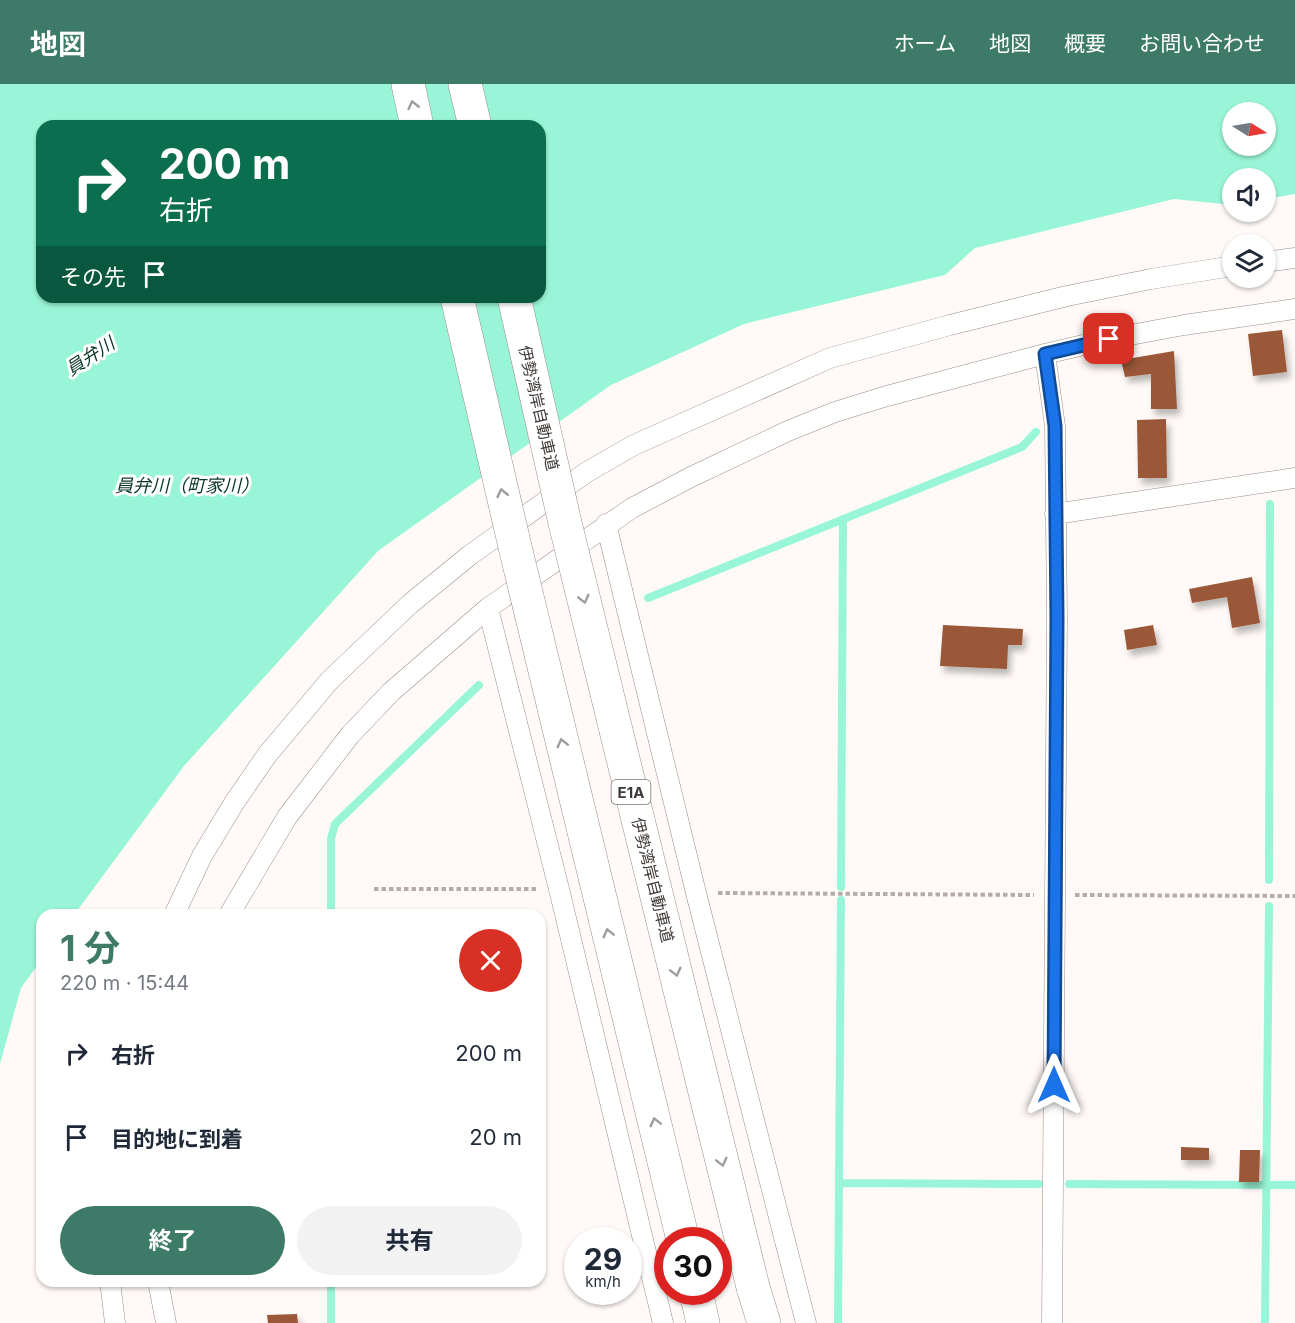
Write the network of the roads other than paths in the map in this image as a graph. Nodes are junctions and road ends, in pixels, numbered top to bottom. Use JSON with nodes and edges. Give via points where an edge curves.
{"nodes":[{"id":1,"x":408,"y":84,"type":"edge"},
{"id":2,"x":465,"y":84,"type":"edge"},
{"id":3,"x":416,"y":120,"type":"edge"},
{"id":4,"x":474,"y":120,"type":"edge"},
{"id":5,"x":1295,"y":258,"type":"edge"},
{"id":6,"x":1276,"y":261,"type":"edge"},
{"id":7,"x":1222,"y":268,"type":"edge"},
{"id":8,"x":458,"y":303,"type":"edge"},
{"id":9,"x":515,"y":303,"type":"edge"},
{"id":10,"x":1295,"y":309,"type":"edge"},
{"id":11,"x":1045,"y":354,"type":"junction"},
{"id":12,"x":1295,"y":478,"type":"edge"},
{"id":13,"x":1055,"y":514,"type":"junction"},
{"id":14,"x":606,"y":524,"type":"junction"},
{"id":15,"x":488,"y":608,"type":"junction"},
{"id":16,"x":177,"y":909,"type":"edge"},
{"id":17,"x":233,"y":909,"type":"edge"},
{"id":18,"x":680,"y":1227,"type":"edge"},
{"id":19,"x":111,"y":1287,"type":"edge"},
{"id":20,"x":159,"y":1287,"type":"edge"},
{"id":21,"x":699,"y":1305,"type":"edge"},
{"id":22,"x":115,"y":1323,"type":"edge"},
{"id":23,"x":166,"y":1323,"type":"edge"},
{"id":24,"x":663,"y":1323,"type":"edge"},
{"id":25,"x":703,"y":1323,"type":"edge"},
{"id":26,"x":763,"y":1323,"type":"edge"},
{"id":27,"x":806,"y":1323,"type":"edge"},
{"id":28,"x":1052,"y":1323,"type":"edge"}],
"edges":[{"from":3,"to":1,"type":"highway","one_way":true},
{"from":2,"to":4,"type":"highway"},
{"from":5,"to":6,"type":"street"},
{"from":7,"to":16,"type":"street","via":[[1067,296],[830,358],[634,445],[587,472],[470,555],[410,604],[330,680],[267,755],[234,803],[202,856]]},
{"from":18,"to":8,"type":"highway","one_way":true,"bridge":true},
{"from":9,"to":26,"type":"highway","name":"伊勢湾岸自動車道","number":"E1A","one_way":true,"bridge":true,"via":[[565,523]]},
{"from":10,"to":11,"type":"street","via":[[1184,325]]},
{"from":11,"to":13,"type":"street","via":[[1055,426]]},
{"from":11,"to":14,"type":"street","via":[[835,412],[691,477]]},
{"from":12,"to":13,"type":"street"},
{"from":13,"to":28,"type":"street"},
{"from":14,"to":15,"type":"street"},
{"from":14,"to":27,"type":"street"},
{"from":15,"to":17,"type":"street","via":[[391,692],[350,735],[287,817]]},
{"from":15,"to":24,"type":"street"},
{"from":19,"to":22,"type":"street"},
{"from":20,"to":23,"type":"street"},
{"from":21,"to":25,"type":"highway"}]}
